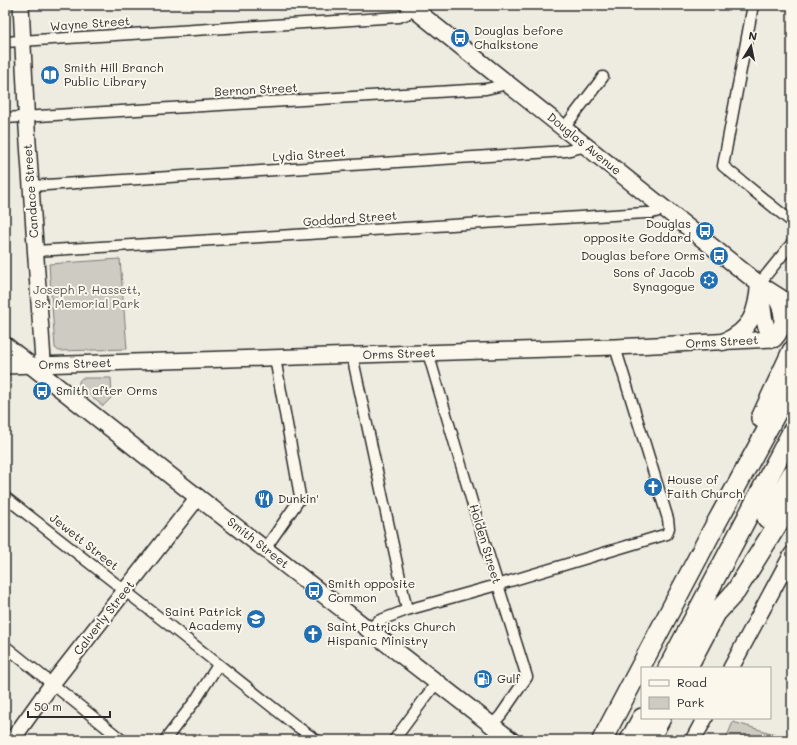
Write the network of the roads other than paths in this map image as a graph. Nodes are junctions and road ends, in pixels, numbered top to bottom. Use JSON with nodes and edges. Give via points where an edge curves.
{"nodes":[{"id":1,"x":20,"y":5,"type":"edge"},
{"id":2,"x":753,"y":5,"type":"edge"},
{"id":3,"x":412,"y":7,"type":"edge"},
{"id":4,"x":23,"y":41,"type":"junction"},
{"id":5,"x":5,"y":42,"type":"edge"},
{"id":6,"x":603,"y":77,"type":"dead end"},
{"id":7,"x":507,"y":82,"type":"junction"},
{"id":8,"x":26,"y":117,"type":"junction"},
{"id":9,"x":5,"y":118,"type":"edge"},
{"id":10,"x":564,"y":128,"type":"junction"},
{"id":11,"x":587,"y":146,"type":"junction"},
{"id":12,"x":31,"y":186,"type":"junction"},
{"id":13,"x":665,"y":208,"type":"junction"},
{"id":14,"x":792,"y":222,"type":"edge"},
{"id":15,"x":792,"y":243,"type":"edge"},
{"id":16,"x":36,"y":251,"type":"junction"},
{"id":17,"x":765,"y":288,"type":"junction"},
{"id":18,"x":792,"y":305,"type":"edge"},
{"id":19,"x":723,"y":342,"type":"junction"},
{"id":20,"x":786,"y":342,"type":"edge"},
{"id":21,"x":5,"y":345,"type":"edge"},
{"id":22,"x":615,"y":347,"type":"junction"},
{"id":23,"x":428,"y":353,"type":"junction"},
{"id":24,"x":352,"y":355,"type":"junction"},
{"id":25,"x":275,"y":358,"type":"junction"},
{"id":26,"x":5,"y":366,"type":"edge"},
{"id":27,"x":39,"y":368,"type":"junction"},
{"id":28,"x":792,"y":384,"type":"edge"},
{"id":29,"x":792,"y":432,"type":"edge"},
{"id":30,"x":792,"y":474,"type":"edge"},
{"id":31,"x":5,"y":497,"type":"edge"},
{"id":32,"x":198,"y":497,"type":"junction"},
{"id":33,"x":792,"y":501,"type":"edge"},
{"id":34,"x":712,"y":531,"type":"junction"},
{"id":35,"x":265,"y":549,"type":"junction"},
{"id":36,"x":792,"y":554,"type":"edge"},
{"id":37,"x":498,"y":585,"type":"junction"},
{"id":38,"x":125,"y":590,"type":"junction"},
{"id":39,"x":407,"y":610,"type":"junction"},
{"id":40,"x":716,"y":613,"type":"junction"},
{"id":41,"x":369,"y":630,"type":"junction"},
{"id":42,"x":5,"y":646,"type":"edge"},
{"id":43,"x":218,"y":665,"type":"junction"},
{"id":44,"x":669,"y":667,"type":"edge"},
{"id":45,"x":688,"y":667,"type":"edge"},
{"id":46,"x":731,"y":667,"type":"edge"},
{"id":47,"x":436,"y":682,"type":"junction"},
{"id":48,"x":52,"y":684,"type":"junction"},
{"id":49,"x":641,"y":719,"type":"edge"},
{"id":50,"x":660,"y":719,"type":"edge"},
{"id":51,"x":704,"y":719,"type":"edge"},
{"id":52,"x":492,"y":725,"type":"junction"},
{"id":53,"x":507,"y":739,"type":"edge"},
{"id":54,"x":12,"y":740,"type":"edge"},
{"id":55,"x":122,"y":740,"type":"edge"},
{"id":56,"x":165,"y":740,"type":"edge"},
{"id":57,"x":316,"y":740,"type":"edge"},
{"id":58,"x":394,"y":740,"type":"edge"},
{"id":59,"x":602,"y":740,"type":"edge"},
{"id":60,"x":630,"y":740,"type":"edge"},
{"id":61,"x":649,"y":740,"type":"edge"},
{"id":62,"x":693,"y":740,"type":"edge"}],
"edges":[{"from":1,"to":4,"type":"street","name":"Candace Street"},
{"from":2,"to":14,"type":"street","via":[[723,166]]},
{"from":3,"to":4,"type":"street","name":"Wayne Street","via":[[408,14],[399,17]]},
{"from":3,"to":7,"type":"main road","name":"Douglas Avenue"},
{"from":4,"to":5,"type":"street","name":"Wayne Street"},
{"from":4,"to":8,"type":"street","name":"Candace Street"},
{"from":6,"to":10,"type":"street"},
{"from":7,"to":8,"type":"street","name":"Bernon Street","via":[[486,89]]},
{"from":7,"to":10,"type":"main road","name":"Douglas Avenue"},
{"from":8,"to":9,"type":"street","name":"Bernon Street"},
{"from":8,"to":12,"type":"street","name":"Candace Street"},
{"from":10,"to":11,"type":"main road","name":"Douglas Avenue"},
{"from":11,"to":12,"type":"street","name":"Lydia Street","via":[[558,152]]},
{"from":11,"to":13,"type":"main road","name":"Douglas Avenue"},
{"from":12,"to":16,"type":"street","name":"Candace Street"},
{"from":13,"to":16,"type":"street","name":"Goddard Street","via":[[652,213]]},
{"from":13,"to":17,"type":"main road","name":"Douglas Avenue"},
{"from":15,"to":17,"type":"street"},
{"from":16,"to":27,"type":"street","name":"Candace Street"},
{"from":17,"to":18,"type":"main road","name":"Douglas Avenue"},
{"from":17,"to":19,"type":"main road","via":[[750,322],[737,335]]},
{"from":17,"to":20,"type":"main road","via":[[766,327],[770,334]]},
{"from":19,"to":20,"type":"street","name":"Orms Street"},
{"from":19,"to":22,"type":"street","name":"Orms Street"},
{"from":20,"to":34,"type":"highway","via":[[768,402]]},
{"from":21,"to":27,"type":"main road","name":"Smith Street"},
{"from":22,"to":23,"type":"street","name":"Orms Street"},
{"from":22,"to":37,"type":"street","via":[[668,519],[667,534]]},
{"from":23,"to":24,"type":"street","name":"Orms Street"},
{"from":23,"to":37,"type":"street","name":"Holden Street"},
{"from":24,"to":25,"type":"street","name":"Orms Street"},
{"from":24,"to":39,"type":"street"},
{"from":25,"to":27,"type":"street","name":"Orms Street"},
{"from":25,"to":35,"type":"street","via":[[300,496]]},
{"from":26,"to":27,"type":"street","name":"Orms Street"},
{"from":27,"to":32,"type":"main road","name":"Smith Street"},
{"from":28,"to":34,"type":"highway"},
{"from":29,"to":44,"type":"highway"},
{"from":30,"to":40,"type":"highway"},
{"from":31,"to":38,"type":"street","name":"Jewett Street"},
{"from":32,"to":35,"type":"main road","name":"Smith Street"},
{"from":32,"to":38,"type":"street","name":"Calverly Street"},
{"from":33,"to":40,"type":"highway","via":[[736,591]]},
{"from":34,"to":59,"type":"highway"},
{"from":35,"to":41,"type":"main road","name":"Smith Street"},
{"from":36,"to":46,"type":"street"},
{"from":37,"to":39,"type":"street"},
{"from":37,"to":52,"type":"street","name":"Holden Street","via":[[527,677],[502,715]]},
{"from":38,"to":43,"type":"street","name":"Jewett Street"},
{"from":38,"to":48,"type":"street","name":"Calverly Street"},
{"from":39,"to":41,"type":"street","via":[[378,621]]},
{"from":40,"to":45,"type":"highway"},
{"from":41,"to":47,"type":"main road","name":"Smith Street"},
{"from":42,"to":48,"type":"street"},
{"from":43,"to":56,"type":"street"},
{"from":43,"to":57,"type":"street","name":"Jewett Street"},
{"from":47,"to":52,"type":"main road","name":"Smith Street"},
{"from":47,"to":58,"type":"street"},
{"from":48,"to":54,"type":"street","name":"Calverly Street"},
{"from":48,"to":55,"type":"street"},
{"from":49,"to":60,"type":"highway"},
{"from":50,"to":61,"type":"highway"},
{"from":51,"to":62,"type":"street"},
{"from":52,"to":53,"type":"main road","name":"Smith Street"}]}
